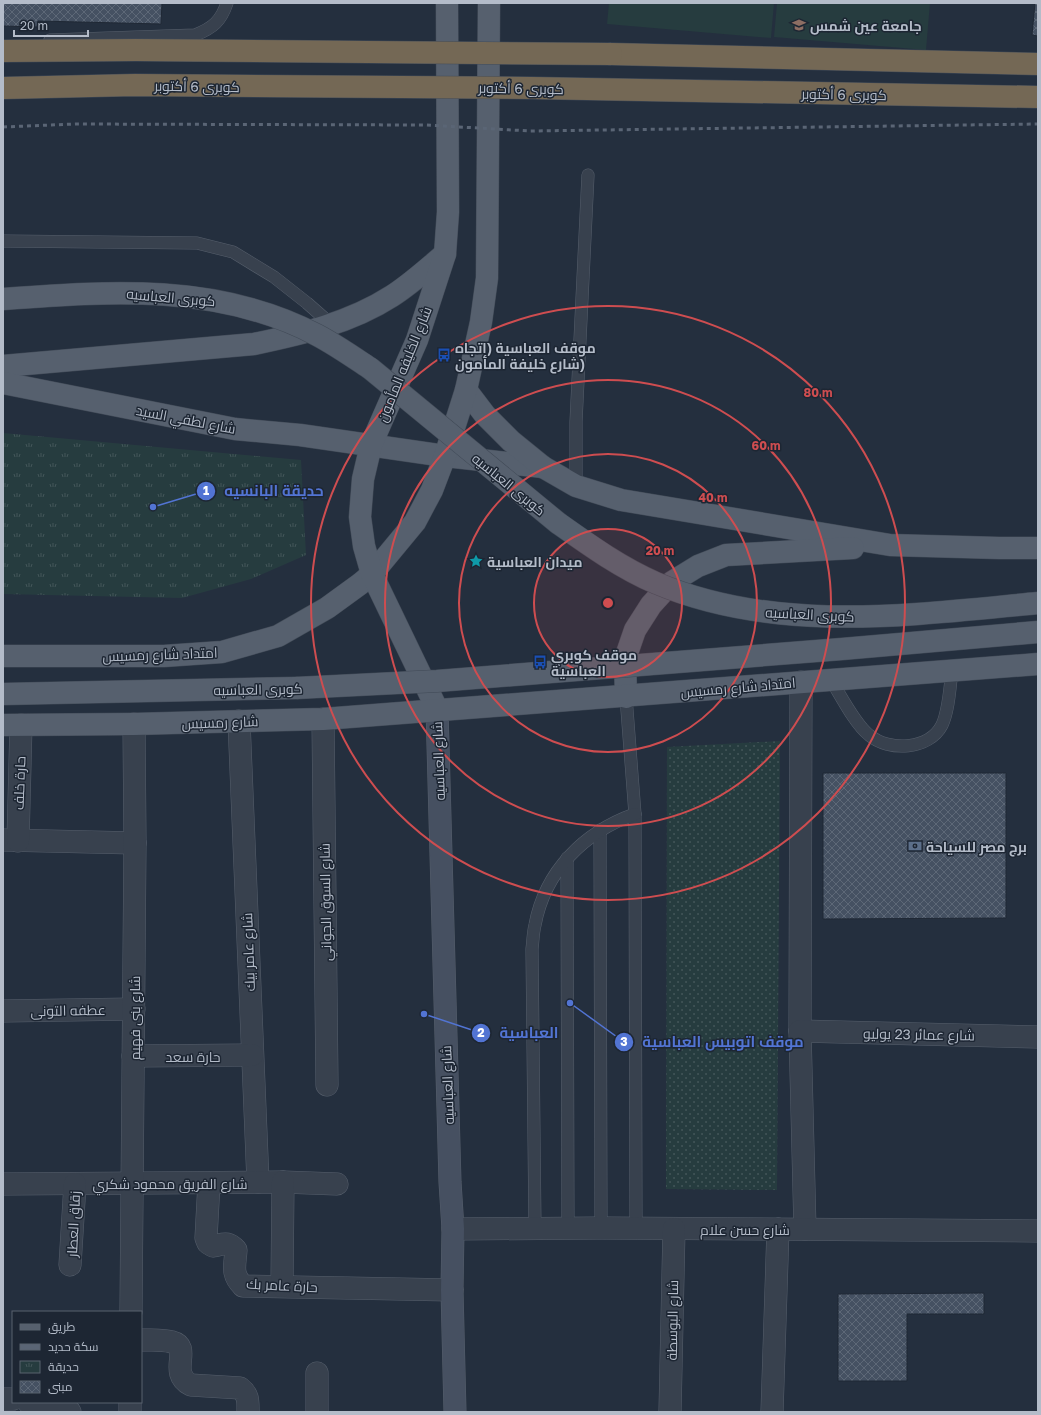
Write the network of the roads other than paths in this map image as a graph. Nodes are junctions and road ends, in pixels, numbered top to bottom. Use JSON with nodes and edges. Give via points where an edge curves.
{"nodes":[{"id":1,"x":227,"y":3,"type":"edge"},
{"id":2,"x":447,"y":3,"type":"edge"},
{"id":3,"x":489,"y":3,"type":"edge"},
{"id":4,"x":3,"y":42,"type":"edge"},
{"id":5,"x":3,"y":51,"type":"edge"},
{"id":6,"x":1038,"y":64,"type":"edge"},
{"id":7,"x":3,"y":88,"type":"edge"},
{"id":8,"x":1038,"y":97,"type":"edge"},
{"id":9,"x":588,"y":176,"type":"dead end"},
{"id":10,"x":3,"y":241,"type":"edge"},
{"id":11,"x":445,"y":254,"type":"junction"},
{"id":12,"x":3,"y":299,"type":"edge"},
{"id":13,"x":332,"y":325,"type":"junction"},
{"id":14,"x":3,"y":366,"type":"edge"},
{"id":15,"x":3,"y":383,"type":"edge"},
{"id":16,"x":466,"y":390,"type":"junction"},
{"id":17,"x":371,"y":445,"type":"junction"},
{"id":18,"x":445,"y":456,"type":"junction"},
{"id":19,"x":543,"y":467,"type":"junction"},
{"id":20,"x":576,"y":486,"type":"junction"},
{"id":21,"x":890,"y":545,"type":"junction"},
{"id":22,"x":1038,"y":548,"type":"edge"},
{"id":23,"x":372,"y":574,"type":"junction"},
{"id":24,"x":1038,"y":603,"type":"edge"},
{"id":25,"x":1038,"y":632,"type":"edge"},
{"id":26,"x":3,"y":656,"type":"edge"},
{"id":27,"x":1038,"y":664,"type":"edge"},
{"id":28,"x":952,"y":670,"type":"junction"},
{"id":29,"x":831,"y":680,"type":"junction"},
{"id":30,"x":802,"y":682,"type":"junction"},
{"id":31,"x":3,"y":694,"type":"edge"},
{"id":32,"x":626,"y":697,"type":"junction"},
{"id":33,"x":437,"y":710,"type":"junction"},
{"id":34,"x":322,"y":719,"type":"junction"},
{"id":35,"x":239,"y":722,"type":"junction"},
{"id":36,"x":134,"y":724,"type":"junction"},
{"id":37,"x":12,"y":725,"type":"edge"},
{"id":38,"x":635,"y":814,"type":"junction"},
{"id":39,"x":600,"y":830,"type":"junction"},
{"id":40,"x":10,"y":840,"type":"edge"},
{"id":41,"x":135,"y":843,"type":"junction"},
{"id":42,"x":567,"y":858,"type":"junction"},
{"id":43,"x":134,"y":1009,"type":"junction"},
{"id":44,"x":3,"y":1011,"type":"edge"},
{"id":45,"x":800,"y":1031,"type":"junction"},
{"id":46,"x":1038,"y":1037,"type":"edge"},
{"id":47,"x":252,"y":1055,"type":"junction"},
{"id":48,"x":134,"y":1056,"type":"junction"},
{"id":49,"x":327,"y":1085,"type":"dead end"},
{"id":50,"x":258,"y":1182,"type":"junction"},
{"id":51,"x":283,"y":1182,"type":"junction"},
{"id":52,"x":132,"y":1183,"type":"junction"},
{"id":53,"x":209,"y":1183,"type":"junction"},
{"id":54,"x":3,"y":1184,"type":"edge"},
{"id":55,"x":75,"y":1184,"type":"junction"},
{"id":56,"x":337,"y":1184,"type":"dead end"},
{"id":57,"x":535,"y":1228,"type":"junction"},
{"id":58,"x":568,"y":1228,"type":"junction"},
{"id":59,"x":601,"y":1228,"type":"junction"},
{"id":60,"x":636,"y":1228,"type":"junction"},
{"id":61,"x":674,"y":1228,"type":"junction"},
{"id":62,"x":453,"y":1229,"type":"junction"},
{"id":63,"x":778,"y":1229,"type":"junction"},
{"id":64,"x":805,"y":1229,"type":"junction"},
{"id":65,"x":1038,"y":1231,"type":"edge"},
{"id":66,"x":70,"y":1265,"type":"dead end"},
{"id":67,"x":282,"y":1286,"type":"junction"},
{"id":68,"x":452,"y":1290,"type":"junction"},
{"id":69,"x":131,"y":1311,"type":"edge"},
{"id":70,"x":142,"y":1340,"type":"edge"},
{"id":71,"x":318,"y":1373,"type":"dead end"},
{"id":72,"x":32,"y":1403,"type":"edge"},
{"id":73,"x":70,"y":1412,"type":"edge"},
{"id":74,"x":248,"y":1412,"type":"edge"},
{"id":75,"x":317,"y":1412,"type":"edge"},
{"id":76,"x":455,"y":1412,"type":"edge"},
{"id":77,"x":670,"y":1412,"type":"edge"},
{"id":78,"x":772,"y":1412,"type":"edge"}],
"edges":[{"from":1,"to":4,"type":"lane","via":[[217,23],[195,35]]},
{"from":2,"to":11,"type":"main road","name":"شارع الخليفه المأمون","via":[[448,212]]},
{"from":3,"to":16,"type":"main road","via":[[487,278],[481,322]]},
{"from":5,"to":6,"type":"highway","bridge":true,"via":[[603,54]]},
{"from":7,"to":8,"type":"highway","name":"كوبرى 6 أكتوبر","bridge":true,"via":[[135,85],[524,88]]},
{"from":9,"to":20,"type":"lane","via":[[576,422]]},
{"from":10,"to":13,"type":"lane","via":[[197,243],[233,252],[274,277]]},
{"from":11,"to":13,"type":"main road","via":[[393,296]]},
{"from":11,"to":17,"type":"main road","name":"شارع الخليفه المأمون","via":[[417,340]]},
{"from":12,"to":24,"type":"main road","name":"كوبرى العباسيه","bridge":true,"via":[[78,293],[165,294],[215,300],[244,307],[317,334],[371,369],[558,523],[590,546],[623,566],[685,594],[723,605],[762,612],[855,617]]},
{"from":13,"to":14,"type":"main road","via":[[254,344]]},
{"from":15,"to":17,"type":"main road","name":"شارع لطفي السيد","via":[[235,429]]},
{"from":16,"to":18,"type":"main road"},
{"from":16,"to":19,"type":"main road","via":[[485,415],[511,441]]},
{"from":17,"to":18,"type":"main road"},
{"from":17,"to":23,"type":"main road","name":"شارع الخليفه المأمون","via":[[363,479],[360,517],[364,546]]},
{"from":18,"to":19,"type":"main road"},
{"from":18,"to":23,"type":"main road","name":"امتداد شارع رمسيس","via":[[432,490],[415,522]]},
{"from":19,"to":20,"type":"main road"},
{"from":20,"to":21,"type":"main road","via":[[621,500]]},
{"from":21,"to":22,"type":"main road"},
{"from":21,"to":32,"type":"main road","via":[[726,555],[698,566],[672,582],[651,605],[635,630],[625,659]]},
{"from":23,"to":26,"type":"main road","name":"امتداد شارع رمسيس","via":[[327,608],[278,636],[222,652],[164,656]]},
{"from":23,"to":33,"type":"main road","name":"شارع الخليفه المأمون"},
{"from":25,"to":31,"type":"main road","name":"كوبرى العباسيه","bridge":true,"via":[[437,681],[296,688]]},
{"from":27,"to":28,"type":"main road","name":"امتداد شارع رمسيس"},
{"from":28,"to":29,"type":"main road","name":"امتداد شارع رمسيس"},
{"from":28,"to":29,"type":"lane","via":[[942,725],[921,743],[907,746],[880,743],[869,735]]},
{"from":29,"to":30,"type":"main road","name":"امتداد شارع رمسيس"},
{"from":30,"to":32,"type":"main road","name":"امتداد شارع رمسيس"},
{"from":30,"to":45,"type":"street"},
{"from":32,"to":33,"type":"main road","name":"امتداد شارع رمسيس"},
{"from":32,"to":38,"type":"lane"},
{"from":33,"to":34,"type":"main road","name":"شارع رمسيس"},
{"from":33,"to":62,"type":"main road","name":"شارع العباسيه"},
{"from":34,"to":35,"type":"main road","name":"شارع رمسيس"},
{"from":34,"to":49,"type":"street","name":"شارع السوق الجواني"},
{"from":35,"to":36,"type":"main road","name":"شارع رمسيس"},
{"from":35,"to":47,"type":"street","name":"شارع عامر بيك"},
{"from":36,"to":37,"type":"main road","name":"شارع رمسيس"},
{"from":36,"to":41,"type":"street","name":"شارع بنى فهيم"},
{"from":37,"to":40,"type":"street","name":"حارة خلف"},
{"from":38,"to":39,"type":"lane"},
{"from":38,"to":60,"type":"lane"},
{"from":39,"to":42,"type":"lane"},
{"from":39,"to":59,"type":"lane"},
{"from":40,"to":41,"type":"street"},
{"from":41,"to":43,"type":"street","name":"شارع بنى فهيم"},
{"from":42,"to":57,"type":"lane","via":[[552,878],[542,901],[532,949]]},
{"from":42,"to":58,"type":"lane"},
{"from":43,"to":44,"type":"street","name":"عطفه التونى"},
{"from":43,"to":48,"type":"street","name":"شارع بنى فهيم"},
{"from":45,"to":46,"type":"street","name":"شارع عمائر 23 يوليو"},
{"from":45,"to":64,"type":"street"},
{"from":47,"to":48,"type":"street","name":"حارة سعد"},
{"from":47,"to":50,"type":"street","name":"شارع عامر بيك"},
{"from":48,"to":52,"type":"street","name":"شارع بنى فهيم"},
{"from":50,"to":51,"type":"street","name":"شارع الفريق محمود شكري"},
{"from":50,"to":53,"type":"street","name":"شارع الفريق محمود شكري"},
{"from":51,"to":56,"type":"street","name":"شارع الفريق محمود شكري"},
{"from":51,"to":67,"type":"street"},
{"from":52,"to":53,"type":"street","name":"شارع الفريق محمود شكري"},
{"from":52,"to":55,"type":"street","name":"شارع الفريق محمود شكري"},
{"from":52,"to":69,"type":"street","name":"شارع بنى فهيم"},
{"from":53,"to":67,"type":"street","name":"حارة عامر بك","via":[[206,1238],[208,1244],[213,1246],[227,1243],[236,1250],[234,1274],[243,1286]]},
{"from":54,"to":55,"type":"street","name":"شارع الفريق محمود شكري"},
{"from":55,"to":66,"type":"street","name":"زقاق العطار"},
{"from":57,"to":58,"type":"street","name":"شارع حسن علام"},
{"from":57,"to":62,"type":"street","name":"شارع حسن علام"},
{"from":58,"to":59,"type":"street","name":"شارع حسن علام"},
{"from":59,"to":60,"type":"street","name":"شارع حسن علام"},
{"from":60,"to":61,"type":"street","name":"شارع حسن علام"},
{"from":61,"to":63,"type":"street","name":"شارع حسن علام"},
{"from":61,"to":77,"type":"street","name":"شارع البوسطة"},
{"from":62,"to":68,"type":"main road","name":"شارع العباسيه"},
{"from":63,"to":64,"type":"street","name":"شارع حسن علام"},
{"from":63,"to":78,"type":"street"},
{"from":64,"to":65,"type":"street","name":"شارع حسن علام"},
{"from":67,"to":68,"type":"street","name":"حارة عامر بك"},
{"from":68,"to":76,"type":"main road","name":"شارع العباسيه"},
{"from":70,"to":74,"type":"street","via":[[173,1342],[179,1345],[180,1376],[184,1382],[191,1385],[240,1388],[248,1399]]},
{"from":71,"to":75,"type":"street"},
{"from":72,"to":73,"type":"street"}]}
